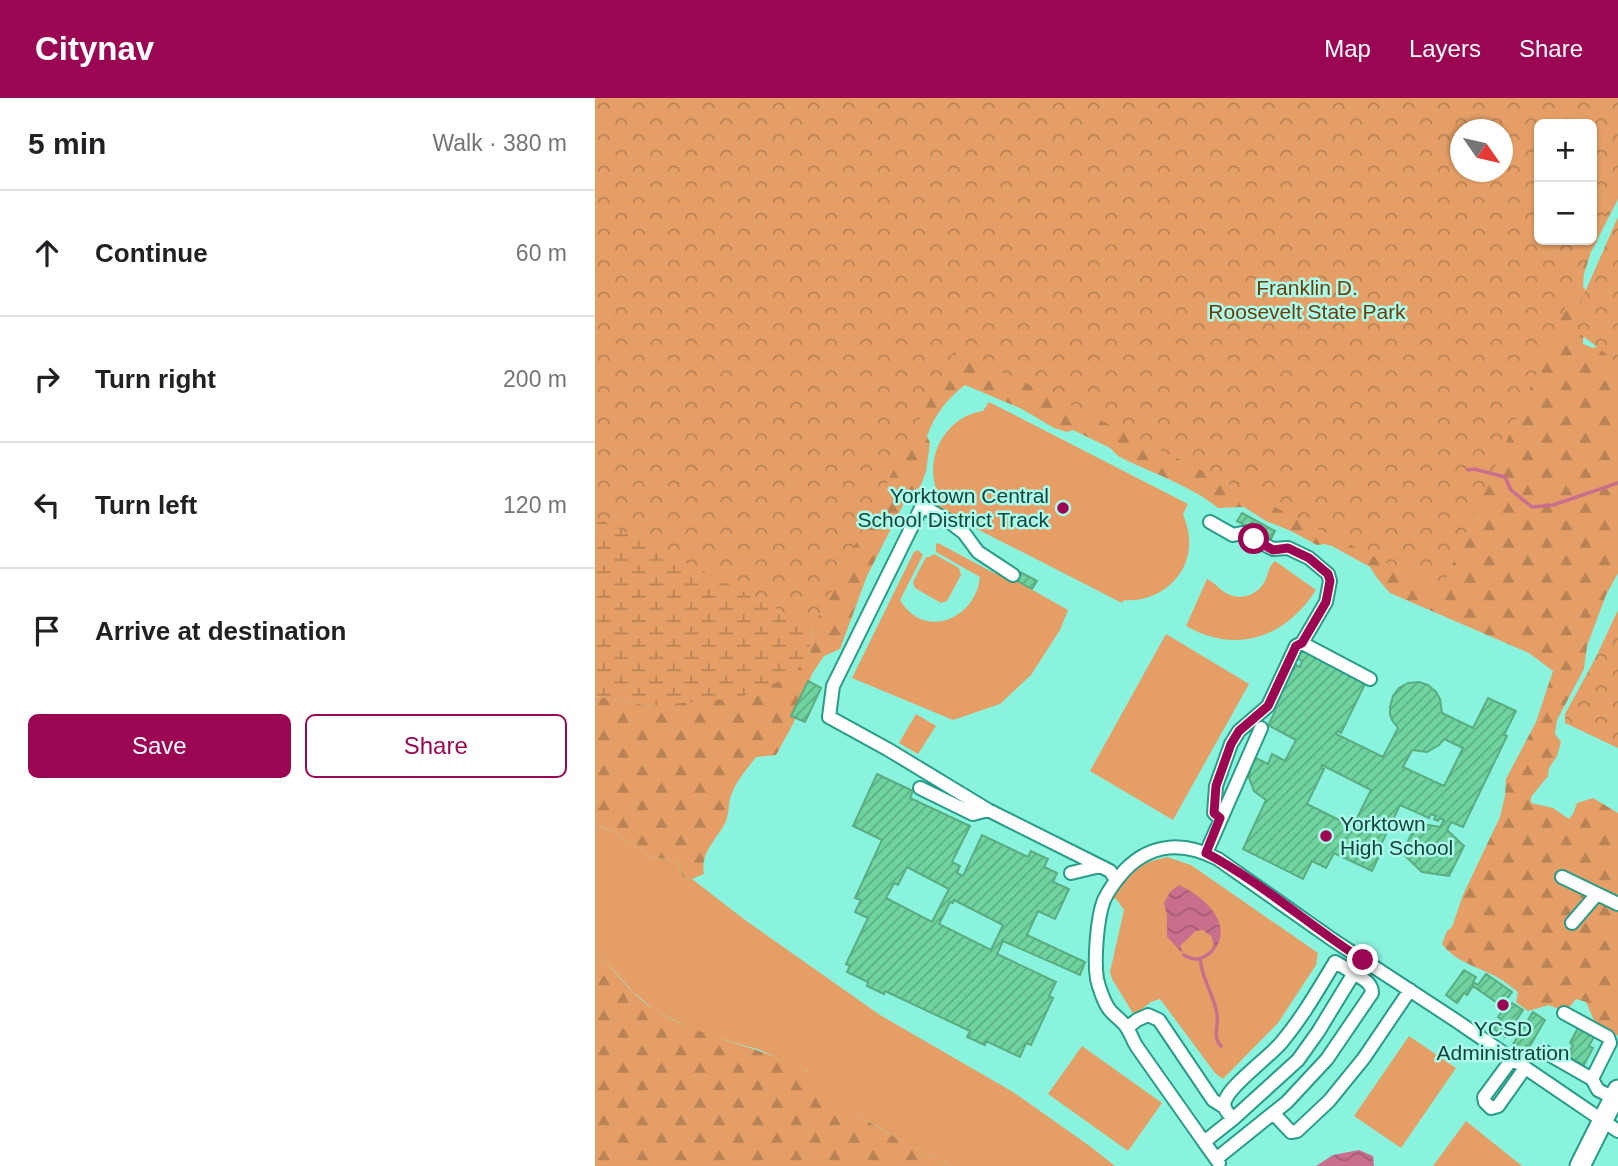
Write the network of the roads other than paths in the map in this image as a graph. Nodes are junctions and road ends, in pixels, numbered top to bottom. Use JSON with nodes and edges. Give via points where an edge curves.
{"nodes":[{"id":1,"x":1210,"y":522,"type":"dead end"},
{"id":2,"x":1013,"y":575,"type":"dead end"},
{"id":3,"x":1302,"y":643,"type":"junction"},
{"id":4,"x":1370,"y":679,"type":"dead end"},
{"id":5,"x":1261,"y":728,"type":"dead end"},
{"id":6,"x":919,"y":788,"type":"dead end"},
{"id":7,"x":988,"y":810,"type":"junction"},
{"id":8,"x":1220,"y":818,"type":"junction"},
{"id":9,"x":1206,"y":853,"type":"junction"},
{"id":10,"x":1100,"y":866,"type":"junction"},
{"id":11,"x":1071,"y":873,"type":"dead end"},
{"id":12,"x":1562,"y":877,"type":"dead end"},
{"id":13,"x":1116,"y":880,"type":"junction"},
{"id":14,"x":1597,"y":894,"type":"junction"},
{"id":15,"x":1618,"y":904,"type":"edge"},
{"id":16,"x":1572,"y":923,"type":"dead end"},
{"id":17,"x":1345,"y":948,"type":"junction"},
{"id":18,"x":1363,"y":960,"type":"junction"},
{"id":19,"x":1335,"y":962,"type":"junction"},
{"id":20,"x":1354,"y":973,"type":"junction"},
{"id":21,"x":1384,"y":973,"type":"junction"},
{"id":22,"x":1371,"y":987,"type":"junction"},
{"id":23,"x":1410,"y":990,"type":"junction"},
{"id":24,"x":1564,"y":1013,"type":"dead end"},
{"id":25,"x":1128,"y":1028,"type":"junction"},
{"id":26,"x":1543,"y":1051,"type":"dead end"},
{"id":27,"x":1512,"y":1059,"type":"junction"},
{"id":28,"x":1525,"y":1068,"type":"junction"},
{"id":29,"x":1592,"y":1079,"type":"junction"},
{"id":30,"x":1616,"y":1094,"type":"edge"},
{"id":31,"x":1224,"y":1107,"type":"junction"},
{"id":32,"x":1273,"y":1113,"type":"junction"},
{"id":33,"x":1233,"y":1119,"type":"junction"},
{"id":34,"x":1611,"y":1126,"type":"edge"},
{"id":35,"x":1204,"y":1142,"type":"junction"},
{"id":36,"x":1219,"y":1163,"type":"edge"},
{"id":37,"x":1580,"y":1166,"type":"edge"}],
"edges":[{"from":1,"to":3,"type":"lane","via":[[1273,550],[1288,548],[1328,574],[1326,602]]},
{"from":2,"to":7,"type":"lane","via":[[978,552],[947,520],[922,506],[833,686],[830,706],[829,717]]},
{"from":3,"to":4,"type":"lane"},
{"from":3,"to":8,"type":"lane","via":[[1296,646],[1268,706],[1231,744],[1216,786],[1214,813]]},
{"from":5,"to":8,"type":"lane"},
{"from":6,"to":7,"type":"lane","via":[[973,814]]},
{"from":7,"to":10,"type":"lane"},
{"from":8,"to":9,"type":"lane"},
{"from":9,"to":13,"type":"lane","via":[[1181,846],[1160,848],[1135,860]]},
{"from":9,"to":17,"type":"lane"},
{"from":10,"to":11,"type":"lane"},
{"from":10,"to":13,"type":"lane"},
{"from":12,"to":14,"type":"lane"},
{"from":13,"to":25,"type":"lane","via":[[1104,902],[1095,949],[1097,981],[1109,1009]]},
{"from":14,"to":15,"type":"lane"},
{"from":14,"to":16,"type":"lane"},
{"from":17,"to":18,"type":"lane"},
{"from":17,"to":19,"type":"lane"},
{"from":18,"to":20,"type":"lane"},
{"from":18,"to":21,"type":"lane"},
{"from":19,"to":20,"type":"lane"},
{"from":19,"to":31,"type":"lane","via":[[1280,1044],[1231,1090]]},
{"from":20,"to":22,"type":"lane"},
{"from":20,"to":33,"type":"lane","via":[[1298,1060]]},
{"from":21,"to":22,"type":"lane"},
{"from":21,"to":23,"type":"lane"},
{"from":22,"to":32,"type":"lane","via":[[1372,993],[1327,1059]]},
{"from":23,"to":27,"type":"lane"},
{"from":23,"to":32,"type":"lane","via":[[1364,1058],[1297,1131],[1291,1132]]},
{"from":24,"to":29,"type":"lane","via":[[1608,1037],[1610,1043]]},
{"from":25,"to":31,"type":"lane","via":[[1148,1014],[1159,1020],[1213,1100]]},
{"from":25,"to":35,"type":"lane"},
{"from":26,"to":29,"type":"lane"},
{"from":27,"to":28,"type":"lane"},
{"from":27,"to":28,"type":"lane","via":[[1484,1097],[1491,1108],[1498,1106]]},
{"from":28,"to":34,"type":"lane"},
{"from":29,"to":30,"type":"lane","via":[[1598,1090]]},
{"from":30,"to":34,"type":"highway"},
{"from":31,"to":33,"type":"lane"},
{"from":32,"to":36,"type":"lane"},
{"from":33,"to":35,"type":"lane"},
{"from":34,"to":37,"type":"highway"},
{"from":35,"to":36,"type":"lane"}]}
